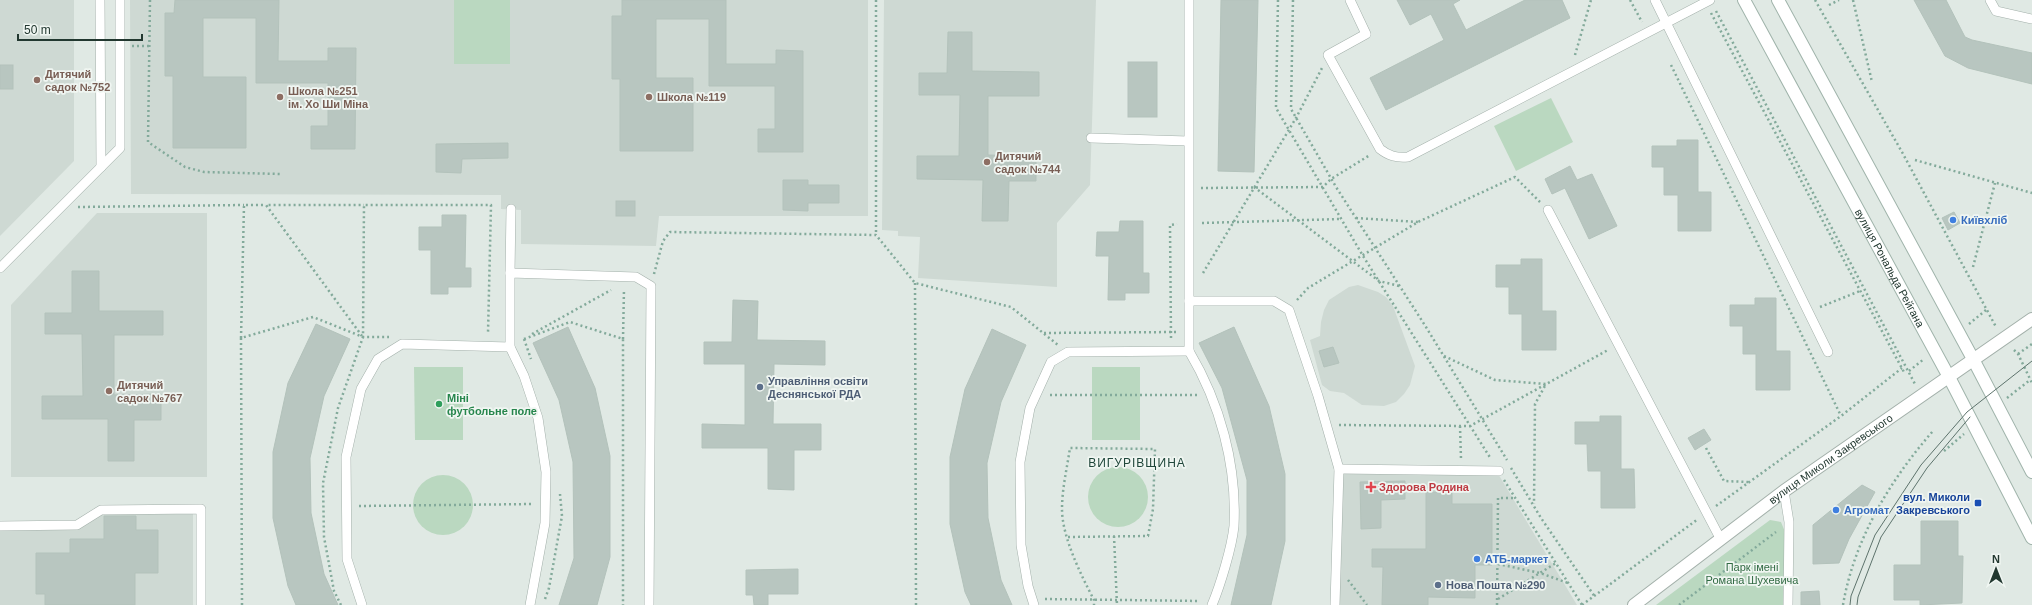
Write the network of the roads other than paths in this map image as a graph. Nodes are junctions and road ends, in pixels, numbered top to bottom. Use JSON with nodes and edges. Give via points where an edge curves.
{"nodes":[{"id":1,"x":100,"y":0,"type":"edge"},
{"id":2,"x":120,"y":0,"type":"edge"},
{"id":3,"x":1189,"y":0,"type":"edge"},
{"id":4,"x":1350,"y":0,"type":"edge"},
{"id":5,"x":1655,"y":0,"type":"edge"},
{"id":6,"x":1744,"y":0,"type":"edge"},
{"id":7,"x":1778,"y":0,"type":"edge"},
{"id":8,"x":1990,"y":0,"type":"edge"},
{"id":9,"x":1710,"y":3,"type":"edge"},
{"id":10,"x":2032,"y":19,"type":"edge"},
{"id":11,"x":1667,"y":23,"type":"junction"},
{"id":12,"x":1092,"y":138,"type":"dead end"},
{"id":13,"x":1188,"y":141,"type":"junction"},
{"id":14,"x":101,"y":167,"type":"junction"},
{"id":15,"x":511,"y":209,"type":"dead end"},
{"id":16,"x":1548,"y":210,"type":"road end"},
{"id":17,"x":0,"y":268,"type":"edge"},
{"id":18,"x":510,"y":273,"type":"junction"},
{"id":19,"x":1189,"y":301,"type":"junction"},
{"id":20,"x":2032,"y":319,"type":"edge"},
{"id":21,"x":510,"y":347,"type":"junction"},
{"id":22,"x":1189,"y":351,"type":"junction"},
{"id":23,"x":1828,"y":352,"type":"dead end"},
{"id":24,"x":1973,"y":360,"type":"junction"},
{"id":25,"x":1949,"y":377,"type":"junction"},
{"id":26,"x":1339,"y":469,"type":"junction"},
{"id":27,"x":1498,"y":471,"type":"road end"},
{"id":28,"x":2032,"y":472,"type":"edge"},
{"id":29,"x":1784,"y":491,"type":"junction"},
{"id":30,"x":0,"y":526,"type":"edge"},
{"id":31,"x":2032,"y":538,"type":"edge"},
{"id":32,"x":1721,"y":540,"type":"junction"},
{"id":33,"x":1033,"y":602,"type":"edge"},
{"id":34,"x":1212,"y":603,"type":"edge"},
{"id":35,"x":200,"y":605,"type":"edge"},
{"id":36,"x":362,"y":605,"type":"edge"},
{"id":37,"x":530,"y":605,"type":"edge"},
{"id":38,"x":649,"y":605,"type":"edge"},
{"id":39,"x":1335,"y":605,"type":"edge"},
{"id":40,"x":1634,"y":605,"type":"edge"},
{"id":41,"x":1788,"y":605,"type":"edge"}],
"edges":[{"from":1,"to":14,"type":"lane"},
{"from":2,"to":14,"type":"lane","via":[[120,148]]},
{"from":3,"to":13,"type":"lane"},
{"from":4,"to":11,"type":"lane","via":[[1366,34],[1328,55],[1380,149],[1399,158],[1408,157]]},
{"from":5,"to":11,"type":"lane"},
{"from":6,"to":25,"type":"main road","name":"вулиця Рональда Рейгана"},
{"from":7,"to":24,"type":"main road"},
{"from":8,"to":10,"type":"lane","via":[[1996,11]]},
{"from":9,"to":11,"type":"lane"},
{"from":11,"to":23,"type":"lane"},
{"from":12,"to":13,"type":"lane"},
{"from":13,"to":19,"type":"lane"},
{"from":14,"to":17,"type":"lane"},
{"from":15,"to":18,"type":"lane"},
{"from":16,"to":32,"type":"lane"},
{"from":18,"to":21,"type":"lane"},
{"from":18,"to":38,"type":"lane","via":[[636,277],[651,286]]},
{"from":19,"to":22,"type":"lane"},
{"from":19,"to":26,"type":"lane","via":[[1274,301],[1289,310]]},
{"from":20,"to":24,"type":"main road","name":"вулиця Миколи Закревського"},
{"from":21,"to":36,"type":"lane","via":[[402,344],[378,360],[361,389],[346,457],[347,559]]},
{"from":21,"to":37,"type":"lane","via":[[524,376],[538,418],[546,472],[545,523]]},
{"from":22,"to":33,"type":"lane","via":[[1068,352],[1051,362],[1030,408],[1020,462],[1021,545]]},
{"from":22,"to":34,"type":"lane","via":[[1219,415],[1232,474],[1234,527],[1219,587]]},
{"from":24,"to":25,"type":"main road","name":"вулиця Миколи Закревського"},
{"from":24,"to":28,"type":"main road"},
{"from":25,"to":29,"type":"main road","name":"вулиця Миколи Закревського"},
{"from":25,"to":31,"type":"main road","name":"вулиця Рональда Рейгана"},
{"from":26,"to":27,"type":"lane"},
{"from":26,"to":39,"type":"lane"},
{"from":29,"to":32,"type":"main road","name":"вулиця Миколи Закревського"},
{"from":29,"to":41,"type":"lane","via":[[1789,522]]},
{"from":30,"to":35,"type":"lane","via":[[77,525],[101,510],[200,509]]},
{"from":32,"to":40,"type":"main road","name":"вулиця Миколи Закревського"}]}
